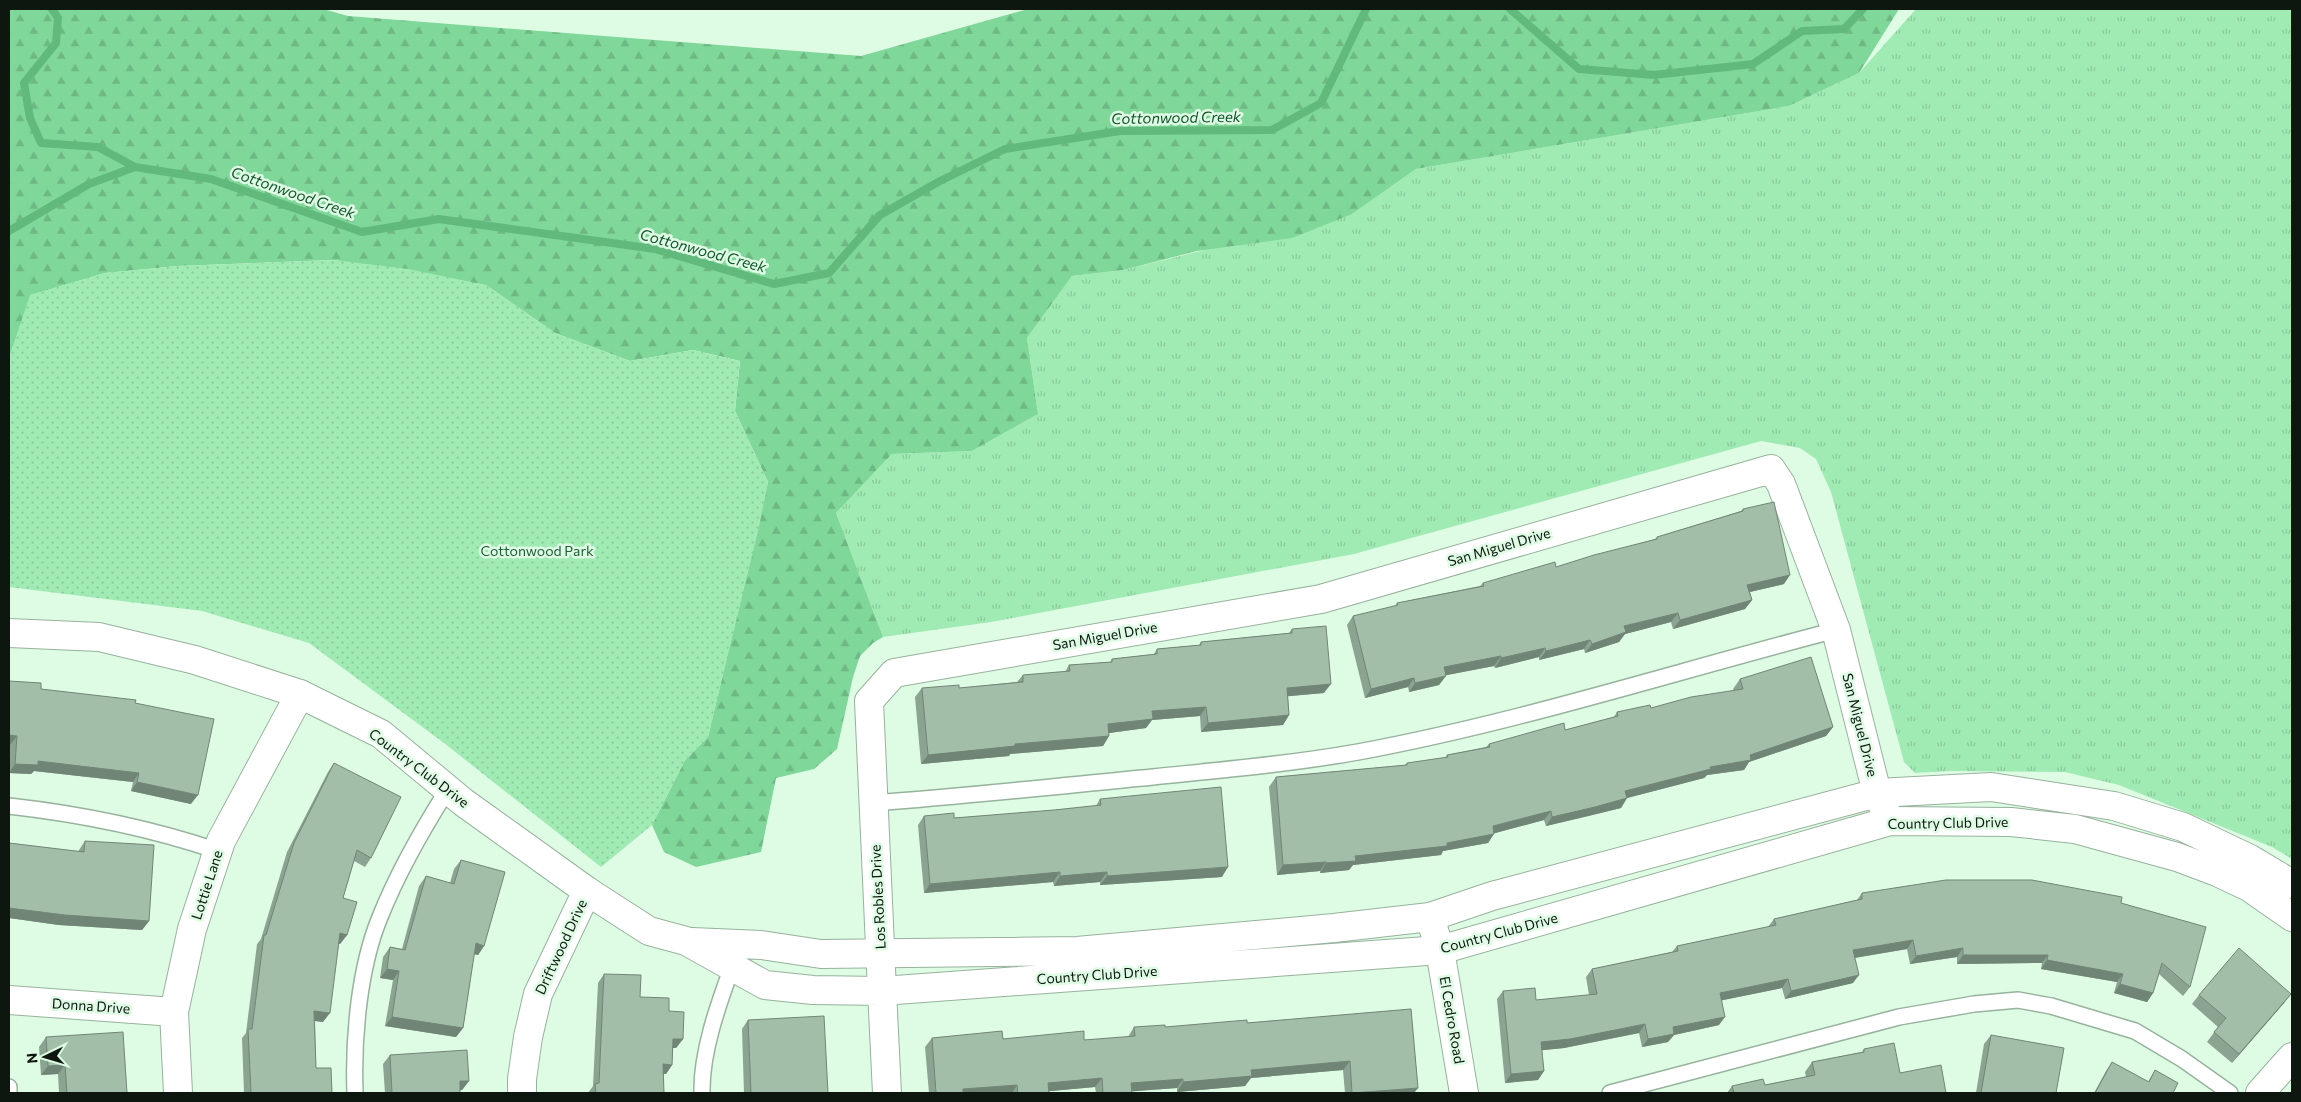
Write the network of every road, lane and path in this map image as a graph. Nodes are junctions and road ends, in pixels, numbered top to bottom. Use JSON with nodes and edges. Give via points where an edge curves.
{"nodes":[{"id":1,"x":1836,"y":630,"type":"junction"},
{"id":2,"x":9,"y":633,"type":"edge"},
{"id":3,"x":300,"y":694,"type":"junction"},
{"id":4,"x":869,"y":701,"type":"joint"},
{"id":5,"x":448,"y":789,"type":"junction"},
{"id":6,"x":1877,"y":793,"type":"junction"},
{"id":7,"x":872,"y":803,"type":"junction"},
{"id":8,"x":9,"y":806,"type":"edge"},
{"id":9,"x":1890,"y":821,"type":"junction"},
{"id":10,"x":218,"y":851,"type":"junction"},
{"id":11,"x":2292,"y":884,"type":"edge"},
{"id":12,"x":587,"y":890,"type":"junction"},
{"id":13,"x":1430,"y":917,"type":"junction"},
{"id":14,"x":2292,"y":917,"type":"edge"},
{"id":15,"x":686,"y":942,"type":"junction"},
{"id":16,"x":1440,"y":950,"type":"junction"},
{"id":17,"x":881,"y":952,"type":"junction"},
{"id":18,"x":732,"y":967,"type":"junction"},
{"id":19,"x":882,"y":991,"type":"junction"},
{"id":20,"x":9,"y":1000,"type":"edge"},
{"id":21,"x":174,"y":1012,"type":"junction"},
{"id":22,"x":2292,"y":1057,"type":"edge"},
{"id":23,"x":9,"y":1087,"type":"edge"},
{"id":24,"x":9,"y":1093,"type":"edge"},
{"id":25,"x":178,"y":1093,"type":"edge"},
{"id":26,"x":355,"y":1093,"type":"edge"},
{"id":27,"x":522,"y":1093,"type":"edge"},
{"id":28,"x":702,"y":1093,"type":"edge"},
{"id":29,"x":887,"y":1093,"type":"edge"},
{"id":30,"x":1464,"y":1093,"type":"edge"},
{"id":31,"x":1610,"y":1093,"type":"edge"},
{"id":32,"x":2230,"y":1093,"type":"edge"},
{"id":33,"x":2260,"y":1093,"type":"edge"}],
"edges":[{"from":1,"to":4,"type":"street","name":"San Miguel Drive","via":[[1782,484],[1771,469],[1321,599],[894,673]]},
{"from":1,"to":6,"type":"street","name":"San Miguel Drive"},
{"from":1,"to":7,"type":"lane","via":[[1552,707],[1348,754],[1221,771]]},
{"from":2,"to":3,"type":"street","name":"Country Club Drive","via":[[99,637],[194,660]]},
{"from":3,"to":5,"type":"street","name":"Country Club Drive","via":[[380,734]]},
{"from":3,"to":10,"type":"street","name":"Lottie Lane"},
{"from":4,"to":7,"type":"street","name":"Los Robles Drive"},
{"from":5,"to":12,"type":"street","name":"Country Club Drive"},
{"from":5,"to":26,"type":"lane","via":[[417,837],[379,918],[366,965],[356,1027]]},
{"from":6,"to":9,"type":"street","name":"San Miguel Drive"},
{"from":6,"to":11,"type":"street","name":"Country Club Drive","via":[[1991,787],[2114,806],[2183,827],[2250,859]]},
{"from":6,"to":13,"type":"street","name":"Country Club Drive","via":[[1492,896]]},
{"from":7,"to":17,"type":"street","name":"Los Robles Drive"},
{"from":8,"to":10,"type":"lane","via":[[65,813],[172,835]]},
{"from":9,"to":14,"type":"street","name":"Country Club Drive","via":[[2011,822],[2075,829],[2209,869],[2248,887]]},
{"from":9,"to":16,"type":"street","name":"Country Club Drive"},
{"from":10,"to":21,"type":"street","name":"Lottie Lane","via":[[192,929]]},
{"from":12,"to":15,"type":"street","name":"Country Club Drive","via":[[649,931]]},
{"from":12,"to":27,"type":"street","name":"Driftwood Drive","via":[[538,994],[528,1037]]},
{"from":13,"to":16,"type":"street","name":"El Cedro Road"},
{"from":13,"to":17,"type":"street","name":"Country Club Drive","via":[[1077,951]]},
{"from":15,"to":17,"type":"street","name":"Country Club Drive","via":[[761,945],[821,954]]},
{"from":15,"to":18,"type":"street","name":"Country Club Drive"},
{"from":16,"to":19,"type":"street","name":"Country Club Drive"},
{"from":16,"to":30,"type":"street","name":"El Cedro Road"},
{"from":17,"to":19,"type":"street","name":"Los Robles Drive"},
{"from":18,"to":19,"type":"street","name":"Country Club Drive","via":[[765,985],[813,990]]},
{"from":18,"to":28,"type":"lane","via":[[710,1040]]},
{"from":19,"to":29,"type":"street","name":"Los Robles Drive"},
{"from":20,"to":21,"type":"street","name":"Donna Drive"},
{"from":21,"to":25,"type":"street","name":"Lottie Lane"},
{"from":22,"to":33,"type":"street"},
{"from":23,"to":24,"type":"lane"},
{"from":31,"to":32,"type":"lane","via":[[1899,1017],[2018,1000],[2135,1031]]}]}
